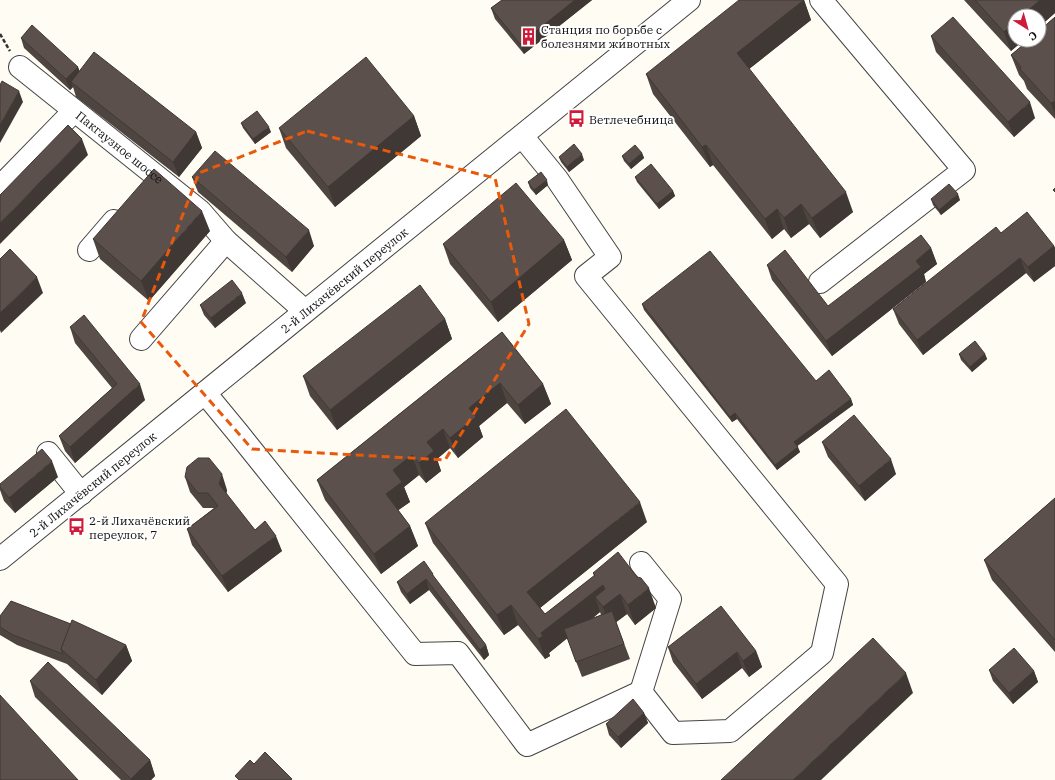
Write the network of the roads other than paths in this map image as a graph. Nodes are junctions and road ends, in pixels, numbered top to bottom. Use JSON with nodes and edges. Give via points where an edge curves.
{"nodes":[{"id":1,"x":689,"y":0,"type":"edge"},
{"id":2,"x":822,"y":0,"type":"edge"},
{"id":3,"x":20,"y":67,"type":"dead end"},
{"id":4,"x":74,"y":111,"type":"junction"},
{"id":5,"x":522,"y":136,"type":"junction"},
{"id":6,"x":154,"y":174,"type":"junction"},
{"id":7,"x":0,"y":187,"type":"edge"},
{"id":8,"x":226,"y":241,"type":"junction"},
{"id":9,"x":89,"y":250,"type":"dead end"},
{"id":10,"x":820,"y":282,"type":"dead end"},
{"id":11,"x":305,"y":311,"type":"junction"},
{"id":12,"x":141,"y":338,"type":"dead end"},
{"id":13,"x":205,"y":393,"type":"junction"},
{"id":14,"x":48,"y":453,"type":"dead end"},
{"id":15,"x":81,"y":494,"type":"junction"},
{"id":16,"x":0,"y":559,"type":"edge"},
{"id":17,"x":641,"y":564,"type":"dead end"},
{"id":18,"x":641,"y":692,"type":"junction"}],
"edges":[{"from":1,"to":5,"type":"street","name":"2-й Лихачёвский переулок"},
{"from":2,"to":10,"type":"street","via":[[964,170]]},
{"from":3,"to":4,"type":"street","name":"Пакгаузное шоссе"},
{"from":4,"to":6,"type":"street","name":"Пакгаузное шоссе"},
{"from":4,"to":7,"type":"street"},
{"from":5,"to":11,"type":"street","name":"2-й Лихачёвский переулок"},
{"from":5,"to":18,"type":"street","via":[[557,179],[610,256],[586,276],[837,584],[822,654],[730,731],[673,733]]},
{"from":6,"to":8,"type":"street","name":"Пакгаузное шоссе","via":[[200,211]]},
{"from":6,"to":9,"type":"street"},
{"from":8,"to":11,"type":"street","name":"Пакгаузное шоссе"},
{"from":8,"to":12,"type":"street"},
{"from":11,"to":13,"type":"street","name":"2-й Лихачёвский переулок"},
{"from":13,"to":15,"type":"street","name":"2-й Лихачёвский переулок"},
{"from":13,"to":18,"type":"street","via":[[415,654],[458,653],[527,745]]},
{"from":14,"to":15,"type":"street"},
{"from":15,"to":16,"type":"street","name":"2-й Лихачёвский переулок"},
{"from":17,"to":18,"type":"street","via":[[670,598]]}]}
